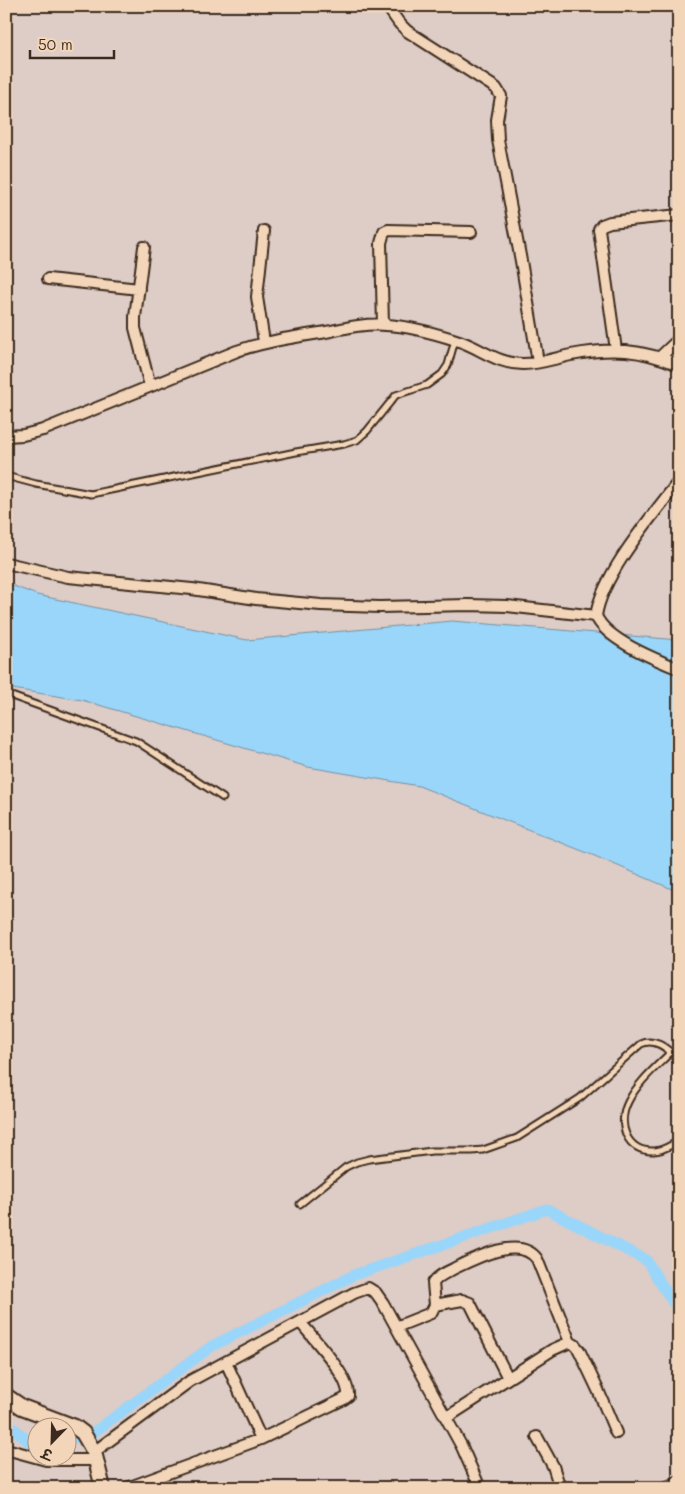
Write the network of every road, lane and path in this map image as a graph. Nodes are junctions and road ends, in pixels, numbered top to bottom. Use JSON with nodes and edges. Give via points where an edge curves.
{"nodes":[{"id":1,"x":387,"y":6,"type":"edge"},
{"id":2,"x":679,"y":215,"type":"edge"},
{"id":3,"x":264,"y":232,"type":"dead end"},
{"id":4,"x":471,"y":232,"type":"dead end"},
{"id":5,"x":144,"y":247,"type":"dead end"},
{"id":6,"x":48,"y":279,"type":"dead end"},
{"id":7,"x":139,"y":289,"type":"junction"},
{"id":8,"x":383,"y":324,"type":"junction"},
{"id":9,"x":679,"y":339,"type":"edge"},
{"id":10,"x":455,"y":340,"type":"junction"},
{"id":11,"x":264,"y":342,"type":"junction"},
{"id":12,"x":616,"y":350,"type":"junction"},
{"id":13,"x":660,"y":357,"type":"junction"},
{"id":14,"x":538,"y":362,"type":"junction"},
{"id":15,"x":679,"y":365,"type":"edge"},
{"id":16,"x":150,"y":386,"type":"junction"},
{"id":17,"x":6,"y":436,"type":"edge"},
{"id":18,"x":6,"y":476,"type":"edge"},
{"id":19,"x":679,"y":481,"type":"edge"},
{"id":20,"x":6,"y":563,"type":"edge"},
{"id":21,"x":596,"y":616,"type":"junction"},
{"id":22,"x":679,"y":669,"type":"edge"},
{"id":23,"x":6,"y":694,"type":"edge"},
{"id":24,"x":222,"y":798,"type":"dead end"},
{"id":25,"x":670,"y":1052,"type":"junction"},
{"id":26,"x":679,"y":1059,"type":"edge"},
{"id":27,"x":679,"y":1141,"type":"edge"},
{"id":28,"x":300,"y":1204,"type":"dead end"},
{"id":29,"x":436,"y":1305,"type":"junction"},
{"id":30,"x":300,"y":1322,"type":"junction"},
{"id":31,"x":396,"y":1327,"type":"junction"},
{"id":32,"x":570,"y":1342,"type":"junction"},
{"id":33,"x":226,"y":1362,"type":"junction"},
{"id":34,"x":508,"y":1378,"type":"junction"},
{"id":35,"x":6,"y":1396,"type":"edge"},
{"id":36,"x":446,"y":1418,"type":"junction"},
{"id":37,"x":616,"y":1433,"type":"dead end"},
{"id":38,"x":537,"y":1437,"type":"dead end"},
{"id":39,"x":261,"y":1439,"type":"junction"},
{"id":40,"x":6,"y":1449,"type":"edge"},
{"id":41,"x":94,"y":1453,"type":"junction"},
{"id":42,"x":679,"y":1481,"type":"edge"},
{"id":43,"x":103,"y":1488,"type":"edge"},
{"id":44,"x":127,"y":1488,"type":"edge"},
{"id":45,"x":480,"y":1488,"type":"edge"},
{"id":46,"x":560,"y":1488,"type":"edge"},
{"id":47,"x":666,"y":1488,"type":"edge"}],
"edges":[{"from":1,"to":14,"type":"street","via":[[407,31],[500,92],[498,140]]},
{"from":2,"to":12,"type":"street","via":[[610,222],[599,229]]},
{"from":3,"to":11,"type":"street","via":[[258,297]]},
{"from":4,"to":8,"type":"street","via":[[384,232],[381,243]]},
{"from":5,"to":7,"type":"street"},
{"from":6,"to":7,"type":"street"},
{"from":7,"to":16,"type":"street","via":[[135,328]]},
{"from":8,"to":10,"type":"street","via":[[404,326]]},
{"from":8,"to":11,"type":"street"},
{"from":9,"to":13,"type":"street"},
{"from":10,"to":14,"type":"street","via":[[499,361]]},
{"from":10,"to":18,"type":"lane","via":[[442,374],[427,385],[396,395],[367,431],[357,440],[344,444],[91,494]]},
{"from":11,"to":16,"type":"street"},
{"from":12,"to":13,"type":"street"},
{"from":12,"to":14,"type":"street"},
{"from":13,"to":15,"type":"street"},
{"from":16,"to":17,"type":"street","via":[[43,430]]},
{"from":19,"to":21,"type":"street","via":[[622,558]]},
{"from":20,"to":21,"type":"street","via":[[68,577],[265,600],[380,607],[506,606]]},
{"from":21,"to":22,"type":"street","via":[[603,627],[620,640]]},
{"from":23,"to":24,"type":"lane","via":[[136,741]]},
{"from":25,"to":26,"type":"lane"},
{"from":25,"to":27,"type":"lane","via":[[628,1102],[623,1126],[632,1144],[646,1151],[656,1151]]},
{"from":25,"to":28,"type":"lane","via":[[658,1043],[646,1041],[580,1098],[517,1138],[472,1151],[432,1151],[357,1162]]},
{"from":29,"to":31,"type":"street","via":[[431,1313]]},
{"from":29,"to":32,"type":"street","via":[[433,1283],[439,1276],[493,1252],[509,1249],[529,1251],[537,1259]]},
{"from":29,"to":34,"type":"street","via":[[462,1300],[470,1303]]},
{"from":30,"to":31,"type":"street","via":[[368,1288],[376,1293]]},
{"from":30,"to":33,"type":"street"},
{"from":30,"to":39,"type":"street","via":[[334,1364],[346,1384],[348,1396]]},
{"from":31,"to":36,"type":"street"},
{"from":32,"to":34,"type":"street"},
{"from":32,"to":37,"type":"street","via":[[579,1350]]},
{"from":33,"to":39,"type":"street"},
{"from":33,"to":41,"type":"street","via":[[190,1381]]},
{"from":34,"to":36,"type":"street"},
{"from":35,"to":41,"type":"street","via":[[74,1427],[83,1433]]},
{"from":36,"to":45,"type":"street"},
{"from":38,"to":46,"type":"street","via":[[553,1466]]},
{"from":39,"to":44,"type":"street"},
{"from":40,"to":41,"type":"street","via":[[46,1460]]},
{"from":41,"to":43,"type":"street"},
{"from":42,"to":47,"type":"street"}]}
